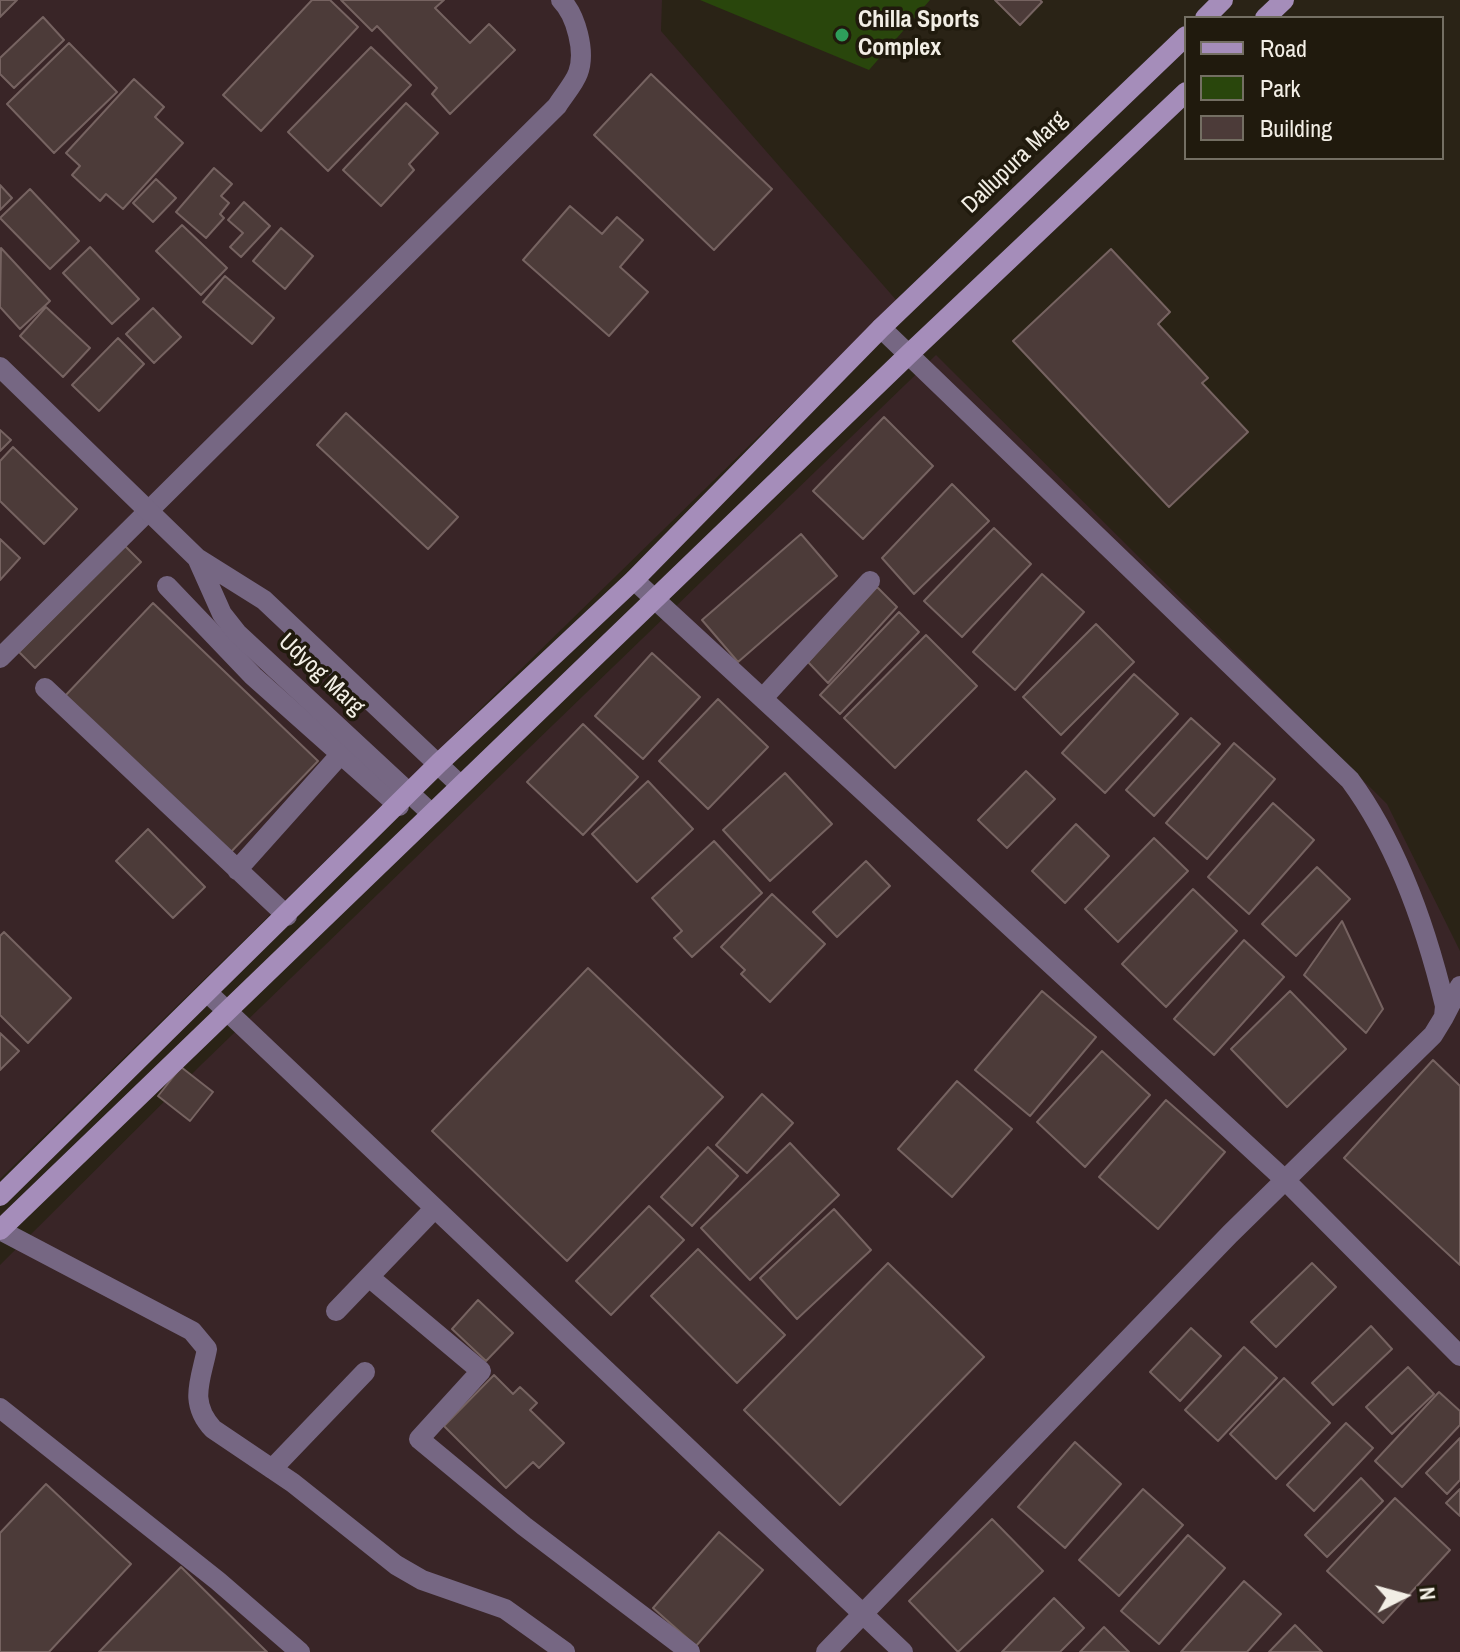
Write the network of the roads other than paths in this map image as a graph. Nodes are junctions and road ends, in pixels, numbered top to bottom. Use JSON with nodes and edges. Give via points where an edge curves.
{"nodes":[{"id":1,"x":561,"y":0,"type":"edge"},
{"id":2,"x":1223,"y":0,"type":"edge"},
{"id":3,"x":1284,"y":0,"type":"edge"},
{"id":4,"x":1207,"y":16,"type":"edge"},
{"id":5,"x":1267,"y":16,"type":"edge"},
{"id":6,"x":1184,"y":38,"type":"edge"},
{"id":7,"x":1184,"y":94,"type":"edge"},
{"id":8,"x":881,"y":328,"type":"junction"},
{"id":9,"x":908,"y":355,"type":"junction"},
{"id":10,"x":0,"y":367,"type":"edge"},
{"id":11,"x":147,"y":510,"type":"junction"},
{"id":12,"x":197,"y":558,"type":"junction"},
{"id":13,"x":634,"y":580,"type":"junction"},
{"id":14,"x":870,"y":581,"type":"dead end"},
{"id":15,"x":167,"y":586,"type":"dead end"},
{"id":16,"x":655,"y":599,"type":"junction"},
{"id":17,"x":0,"y":658,"type":"edge"},
{"id":18,"x":45,"y":688,"type":"dead end"},
{"id":19,"x":763,"y":698,"type":"junction"},
{"id":20,"x":340,"y":755,"type":"junction"},
{"id":21,"x":439,"y":763,"type":"junction"},
{"id":22,"x":460,"y":785,"type":"junction"},
{"id":23,"x":405,"y":800,"type":"junction"},
{"id":24,"x":432,"y":814,"type":"junction"},
{"id":25,"x":237,"y":870,"type":"junction"},
{"id":26,"x":287,"y":916,"type":"junction"},
{"id":27,"x":1460,"y":986,"type":"edge"},
{"id":28,"x":208,"y":993,"type":"junction"},
{"id":29,"x":226,"y":1012,"type":"junction"},
{"id":30,"x":1444,"y":1017,"type":"junction"},
{"id":31,"x":1285,"y":1180,"type":"junction"},
{"id":32,"x":1,"y":1191,"type":"edge"},
{"id":33,"x":22,"y":1207,"type":"junction"},
{"id":34,"x":434,"y":1209,"type":"junction"},
{"id":35,"x":0,"y":1230,"type":"edge"},
{"id":36,"x":369,"y":1277,"type":"junction"},
{"id":37,"x":336,"y":1311,"type":"dead end"},
{"id":38,"x":1460,"y":1356,"type":"edge"},
{"id":39,"x":365,"y":1372,"type":"dead end"},
{"id":40,"x":0,"y":1408,"type":"edge"},
{"id":41,"x":272,"y":1469,"type":"junction"},
{"id":42,"x":863,"y":1614,"type":"junction"},
{"id":43,"x":300,"y":1652,"type":"edge"},
{"id":44,"x":565,"y":1652,"type":"edge"},
{"id":45,"x":690,"y":1652,"type":"edge"},
{"id":46,"x":826,"y":1652,"type":"edge"},
{"id":47,"x":903,"y":1652,"type":"edge"}],
"edges":[{"from":1,"to":11,"type":"street","via":[[579,36],[579,72],[557,106]]},
{"from":2,"to":4,"type":"main road"},
{"from":3,"to":5,"type":"main road"},
{"from":6,"to":8,"type":"main road","name":"Dallupura Marg"},
{"from":7,"to":9,"type":"main road"},
{"from":8,"to":9,"type":"street"},
{"from":8,"to":13,"type":"main road","name":"Dallupura Marg"},
{"from":9,"to":16,"type":"main road"},
{"from":9,"to":30,"type":"street","via":[[1350,780],[1393,848],[1434,967]]},
{"from":10,"to":11,"type":"street","name":"Udyog Marg"},
{"from":11,"to":12,"type":"street","name":"Udyog Marg"},
{"from":11,"to":17,"type":"street"},
{"from":12,"to":21,"type":"street","name":"Udyog Marg","via":[[264,600]]},
{"from":12,"to":23,"type":"street","name":"Udyog Marg","via":[[222,614],[237,633]]},
{"from":13,"to":16,"type":"street"},
{"from":13,"to":21,"type":"main road","name":"Dallupura Marg"},
{"from":14,"to":19,"type":"street"},
{"from":15,"to":20,"type":"street","via":[[253,676]]},
{"from":16,"to":19,"type":"street"},
{"from":16,"to":22,"type":"main road"},
{"from":18,"to":25,"type":"street"},
{"from":19,"to":31,"type":"street"},
{"from":20,"to":23,"type":"street"},
{"from":20,"to":25,"type":"street"},
{"from":21,"to":22,"type":"street","name":"Udyog Marg"},
{"from":21,"to":23,"type":"main road","name":"Dallupura Marg"},
{"from":22,"to":24,"type":"main road"},
{"from":23,"to":24,"type":"street","name":"Udyog Marg"},
{"from":23,"to":26,"type":"main road","name":"Dallupura Marg"},
{"from":24,"to":29,"type":"main road"},
{"from":25,"to":26,"type":"street"},
{"from":26,"to":28,"type":"main road","name":"Dallupura Marg"},
{"from":27,"to":30,"type":"street"},
{"from":28,"to":29,"type":"street"},
{"from":28,"to":32,"type":"main road","name":"Dallupura Marg"},
{"from":29,"to":33,"type":"main road"},
{"from":29,"to":34,"type":"street"},
{"from":30,"to":31,"type":"street","via":[[1433,1035]]},
{"from":31,"to":38,"type":"street"},
{"from":31,"to":42,"type":"street"},
{"from":32,"to":33,"type":"street"},
{"from":33,"to":35,"type":"main road"},
{"from":34,"to":36,"type":"street"},
{"from":34,"to":42,"type":"street"},
{"from":35,"to":41,"type":"street","via":[[199,1337],[207,1349],[196,1393],[203,1418]]},
{"from":36,"to":37,"type":"street"},
{"from":36,"to":45,"type":"street","via":[[481,1371],[419,1439]]},
{"from":39,"to":41,"type":"street"},
{"from":40,"to":43,"type":"street"},
{"from":41,"to":44,"type":"street","via":[[396,1565],[422,1580],[505,1609]]},
{"from":42,"to":46,"type":"street"},
{"from":42,"to":47,"type":"street"}]}
